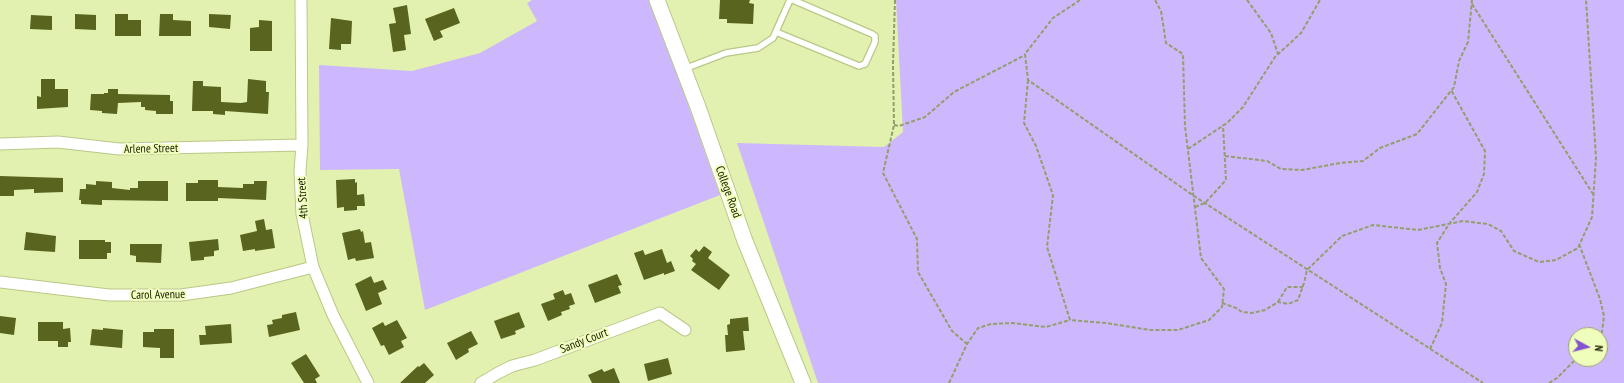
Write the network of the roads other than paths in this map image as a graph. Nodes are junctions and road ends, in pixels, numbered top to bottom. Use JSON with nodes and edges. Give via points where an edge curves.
{"nodes":[{"id":1,"x":301,"y":0,"type":"edge"},
{"id":2,"x":657,"y":0,"type":"edge"},
{"id":3,"x":790,"y":0,"type":"edge"},
{"id":4,"x":793,"y":0,"type":"edge"},
{"id":5,"x":776,"y":32,"type":"junction"},
{"id":6,"x":684,"y":69,"type":"junction"},
{"id":7,"x":0,"y":144,"type":"edge"},
{"id":8,"x":302,"y":145,"type":"junction"},
{"id":9,"x":313,"y":267,"type":"junction"},
{"id":10,"x":0,"y":282,"type":"edge"},
{"id":11,"x":685,"y":330,"type":"dead end"},
{"id":12,"x":368,"y":383,"type":"edge"},
{"id":13,"x":481,"y":383,"type":"edge"},
{"id":14,"x":803,"y":383,"type":"edge"}],
"edges":[{"from":1,"to":8,"type":"street","name":"4th Street"},
{"from":2,"to":6,"type":"street","name":"College Road"},
{"from":3,"to":5,"type":"lane"},
{"from":4,"to":5,"type":"lane","via":[[872,34],[875,42],[865,64],[859,66]]},
{"from":5,"to":6,"type":"lane","via":[[773,38],[758,48],[726,53]]},
{"from":6,"to":14,"type":"street","name":"College Road","via":[[745,241]]},
{"from":7,"to":8,"type":"street","name":"Arlene Street","via":[[58,142],[119,149]]},
{"from":8,"to":9,"type":"street","name":"4th Street","via":[[302,214]]},
{"from":9,"to":10,"type":"street","name":"Carol Avenue","via":[[231,288],[181,295],[109,295]]},
{"from":9,"to":12,"type":"street","name":"4th Street","via":[[333,315]]},
{"from":11,"to":13,"type":"street","name":"Sandy Court","via":[[660,313],[535,360],[512,366]]}]}
